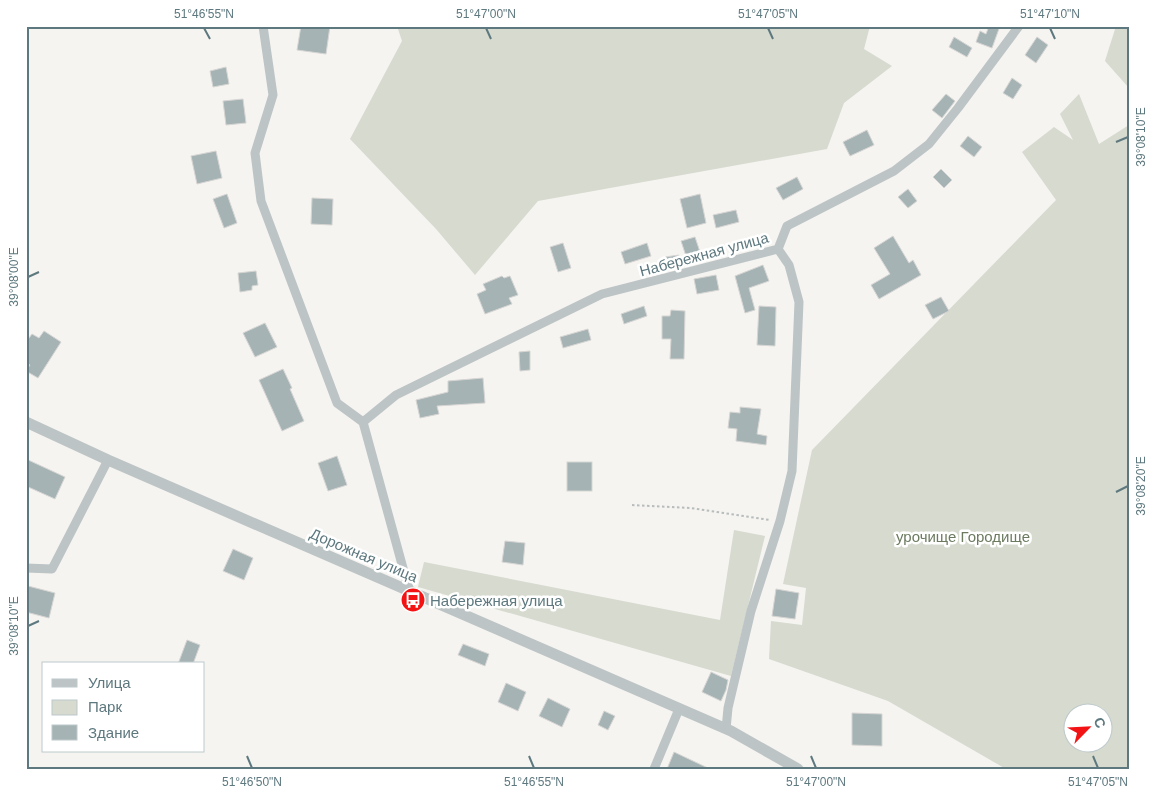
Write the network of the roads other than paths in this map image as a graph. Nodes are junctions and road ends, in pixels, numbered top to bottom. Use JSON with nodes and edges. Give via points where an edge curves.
{"nodes":[{"id":1,"x":263,"y":26,"type":"edge"},
{"id":2,"x":1019,"y":26,"type":"edge"},
{"id":3,"x":778,"y":249,"type":"junction"},
{"id":4,"x":26,"y":422,"type":"edge"},
{"id":5,"x":362,"y":422,"type":"junction"},
{"id":6,"x":108,"y":460,"type":"junction"},
{"id":7,"x":26,"y":568,"type":"edge"},
{"id":8,"x":410,"y":591,"type":"junction"},
{"id":9,"x":679,"y":709,"type":"junction"},
{"id":10,"x":726,"y":729,"type":"junction"},
{"id":11,"x":654,"y":769,"type":"edge"},
{"id":12,"x":798,"y":769,"type":"edge"}],
"edges":[{"from":1,"to":5,"type":"street","via":[[273,95],[255,153],[261,201],[337,403]]},
{"from":2,"to":3,"type":"street","name":"Набережная улица","via":[[929,144],[894,171],[787,226]]},
{"from":3,"to":5,"type":"street","name":"Набережная улица","via":[[602,294],[396,395]]},
{"from":3,"to":10,"type":"street","via":[[789,266],[799,302],[792,471],[780,521],[751,611]]},
{"from":4,"to":6,"type":"street","name":"Дорожная улица"},
{"from":5,"to":8,"type":"street"},
{"from":6,"to":7,"type":"street","via":[[52,570]]},
{"from":6,"to":8,"type":"street","name":"Дорожная улица"},
{"from":8,"to":9,"type":"street","name":"Дорожная улица"},
{"from":9,"to":10,"type":"street","name":"Дорожная улица"},
{"from":9,"to":11,"type":"street"},
{"from":10,"to":12,"type":"street","name":"Дорожная улица"}]}
